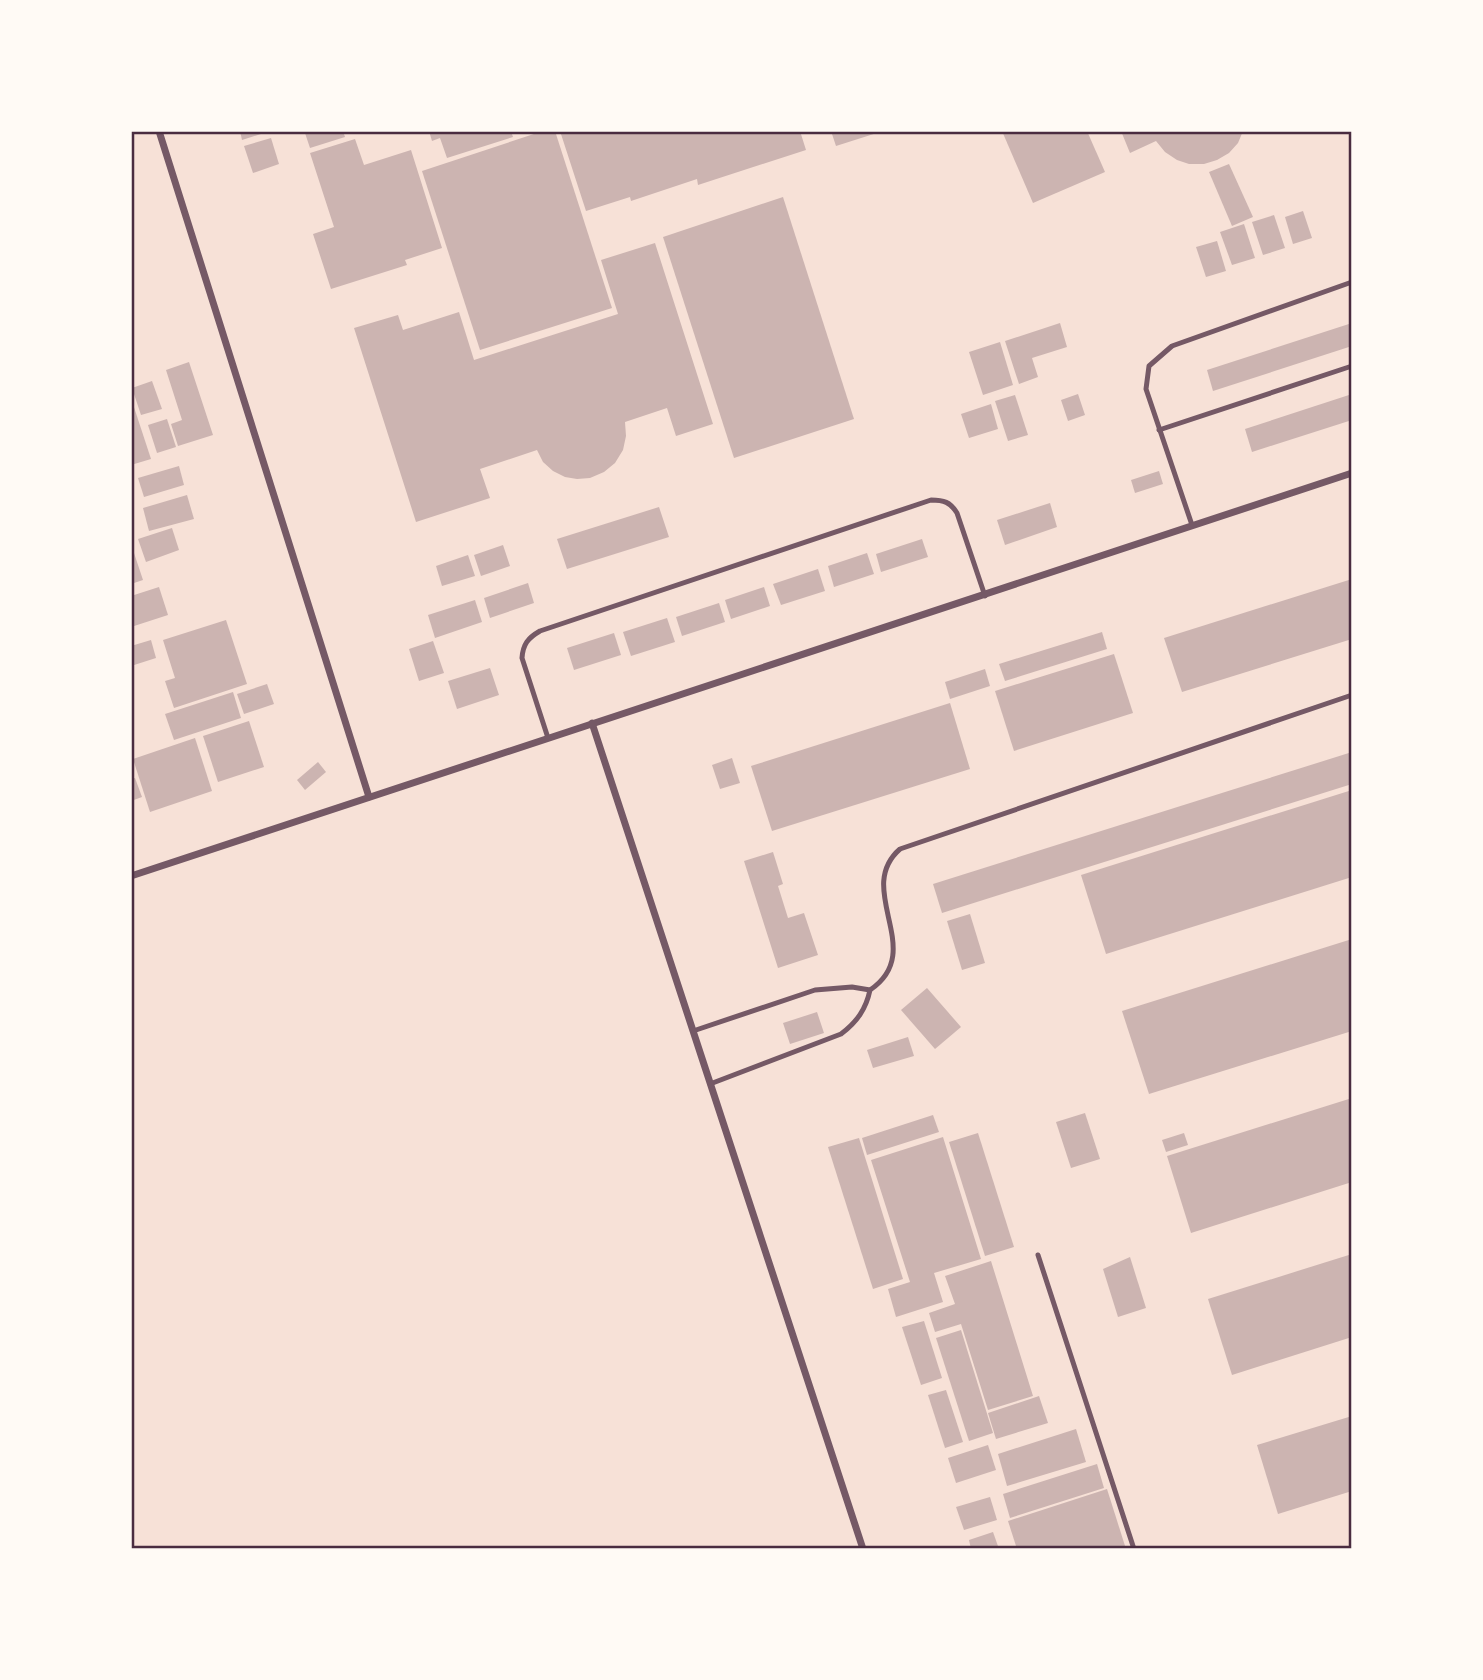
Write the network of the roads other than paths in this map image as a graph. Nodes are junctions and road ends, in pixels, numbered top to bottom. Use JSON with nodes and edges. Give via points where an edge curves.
{"nodes":[{"id":1,"x":159,"y":131,"type":"edge"},
{"id":2,"x":1352,"y":282,"type":"edge"},
{"id":3,"x":1352,"y":366,"type":"edge"},
{"id":4,"x":1159,"y":430,"type":"junction"},
{"id":5,"x":1352,"y":473,"type":"edge"},
{"id":6,"x":1192,"y":525,"type":"junction"},
{"id":7,"x":985,"y":596,"type":"junction"},
{"id":8,"x":1352,"y":695,"type":"edge"},
{"id":9,"x":592,"y":723,"type":"junction"},
{"id":10,"x":548,"y":738,"type":"junction"},
{"id":11,"x":369,"y":797,"type":"junction"},
{"id":12,"x":131,"y":876,"type":"edge"},
{"id":13,"x":870,"y":990,"type":"junction"},
{"id":14,"x":693,"y":1031,"type":"junction"},
{"id":15,"x":710,"y":1084,"type":"junction"},
{"id":16,"x":1038,"y":1255,"type":"dead end"},
{"id":17,"x":863,"y":1549,"type":"edge"},
{"id":18,"x":1134,"y":1549,"type":"edge"}],
"edges":[{"from":1,"to":11,"type":"street"},
{"from":2,"to":4,"type":"lane","via":[[1172,346],[1149,366],[1146,389]]},
{"from":3,"to":4,"type":"lane"},
{"from":4,"to":6,"type":"lane"},
{"from":5,"to":6,"type":"street"},
{"from":6,"to":7,"type":"street"},
{"from":7,"to":9,"type":"street"},
{"from":7,"to":10,"type":"lane","via":[[957,513],[942,500],[931,500],[540,631],[529,638],[522,658]]},
{"from":8,"to":13,"type":"lane","via":[[900,849],[884,868],[883,880],[893,962],[881,983]]},
{"from":9,"to":10,"type":"street"},
{"from":9,"to":14,"type":"street"},
{"from":10,"to":11,"type":"street"},
{"from":11,"to":12,"type":"street"},
{"from":13,"to":14,"type":"lane","via":[[833,986],[815,990]]},
{"from":13,"to":15,"type":"lane","via":[[860,1015],[841,1034]]},
{"from":14,"to":15,"type":"street"},
{"from":15,"to":17,"type":"street"},
{"from":16,"to":18,"type":"lane"}]}
